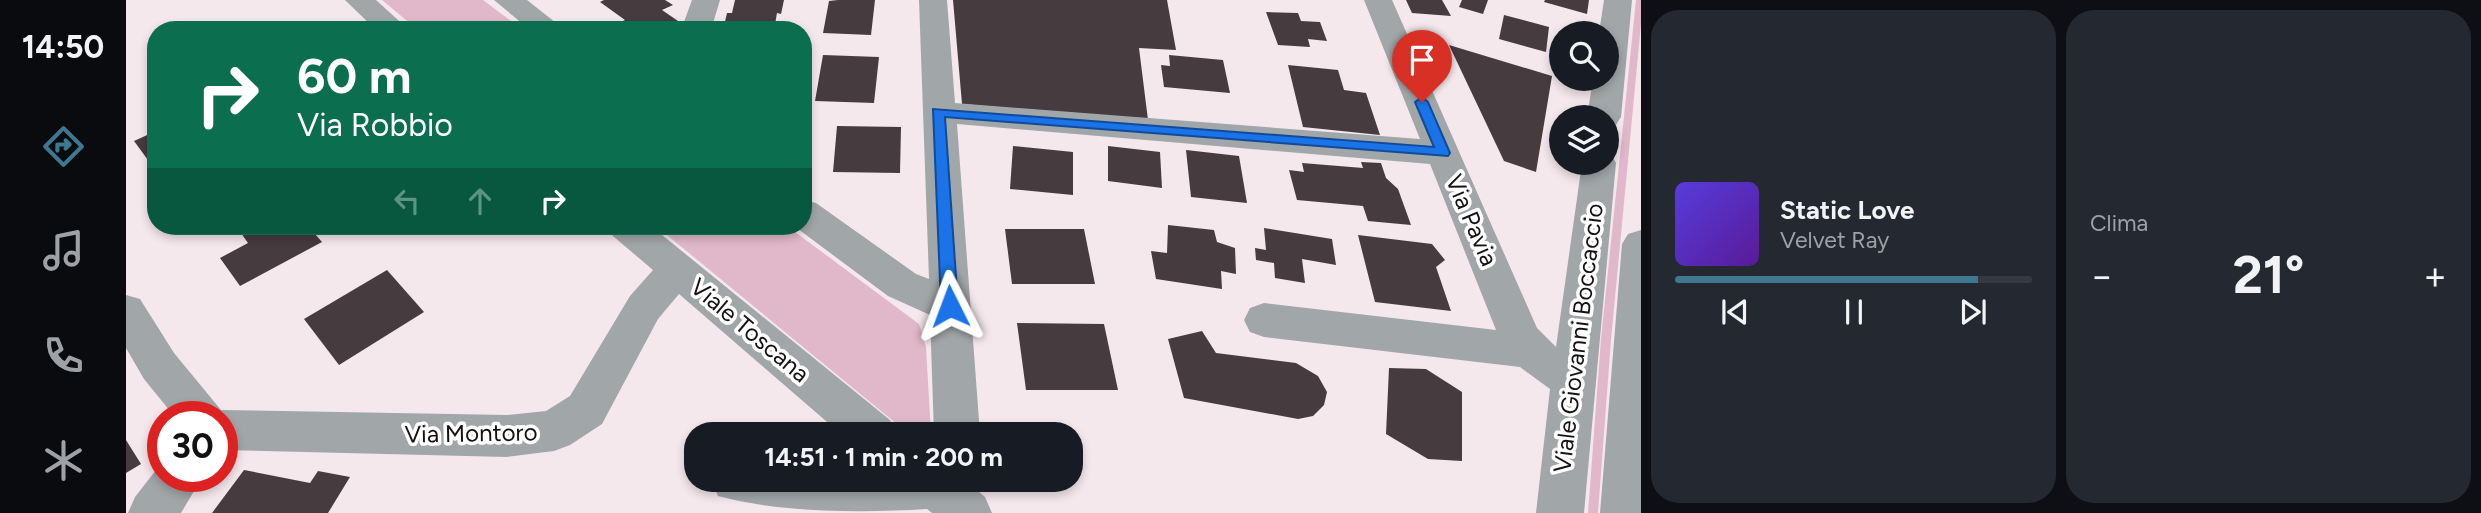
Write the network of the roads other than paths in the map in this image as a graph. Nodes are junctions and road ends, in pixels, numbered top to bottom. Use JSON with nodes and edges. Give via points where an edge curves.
{"nodes":[{"id":1,"x":359,"y":0,"type":"edge"},
{"id":2,"x":509,"y":0,"type":"edge"},
{"id":3,"x":706,"y":0,"type":"edge"},
{"id":4,"x":933,"y":0,"type":"edge"},
{"id":5,"x":1378,"y":0,"type":"edge"},
{"id":6,"x":1618,"y":0,"type":"edge"},
{"id":7,"x":384,"y":21,"type":"edge"},
{"id":8,"x":538,"y":21,"type":"edge"},
{"id":9,"x":699,"y":21,"type":"edge"},
{"id":10,"x":1605,"y":105,"type":"edge"},
{"id":11,"x":938,"y":112,"type":"junction"},
{"id":12,"x":1443,"y":153,"type":"junction"},
{"id":13,"x":1598,"y":175,"type":"edge"},
{"id":14,"x":812,"y":220,"type":"edge"},
{"id":15,"x":637,"y":235,"type":"edge"},
{"id":16,"x":1641,"y":243,"type":"edge"},
{"id":17,"x":677,"y":269,"type":"junction"},
{"id":18,"x":950,"y":306,"type":"junction"},
{"id":19,"x":126,"y":311,"type":"edge"},
{"id":20,"x":1264,"y":320,"type":"dead end"},
{"id":21,"x":1530,"y":351,"type":"junction"},
{"id":22,"x":1573,"y":381,"type":"junction"},
{"id":23,"x":188,"y":401,"type":"edge"},
{"id":24,"x":860,"y":422,"type":"edge"},
{"id":25,"x":956,"y":422,"type":"edge"},
{"id":26,"x":238,"y":430,"type":"edge"},
{"id":27,"x":168,"y":492,"type":"edge"},
{"id":28,"x":773,"y":492,"type":"edge"},
{"id":29,"x":911,"y":492,"type":"edge"},
{"id":30,"x":804,"y":502,"type":"edge"},
{"id":31,"x":152,"y":513,"type":"edge"},
{"id":32,"x":1560,"y":513,"type":"edge"},
{"id":33,"x":1624,"y":513,"type":"edge"}],
"edges":[{"from":1,"to":7,"type":"street"},
{"from":2,"to":8,"type":"street"},
{"from":3,"to":9,"type":"street"},
{"from":4,"to":11,"type":"street"},
{"from":5,"to":12,"type":"street","name":"Via Pavia"},
{"from":6,"to":10,"type":"street"},
{"from":11,"to":12,"type":"street"},
{"from":11,"to":18,"type":"street"},
{"from":12,"to":21,"type":"street","name":"Via Pavia"},
{"from":13,"to":22,"type":"street","name":"Viale Giovanni Boccaccio"},
{"from":14,"to":18,"type":"street","via":[[902,285]]},
{"from":15,"to":17,"type":"street","name":"Viale Toscana"},
{"from":16,"to":33,"type":"street","name":"Viale Giovanni Boccaccio"},
{"from":17,"to":24,"type":"street","name":"Viale Toscana"},
{"from":17,"to":26,"type":"street","name":"Via Montoro","via":[[644,308],[593,401],[577,418],[554,431],[508,436]]},
{"from":18,"to":25,"type":"street"},
{"from":19,"to":23,"type":"street","via":[[159,366]]},
{"from":20,"to":21,"type":"street"},
{"from":21,"to":22,"type":"street","name":"Via Pavia"},
{"from":22,"to":32,"type":"street","name":"Viale Giovanni Boccaccio"},
{"from":27,"to":31,"type":"street"},
{"from":28,"to":30,"type":"street"},
{"from":29,"to":30,"type":"street"}]}
